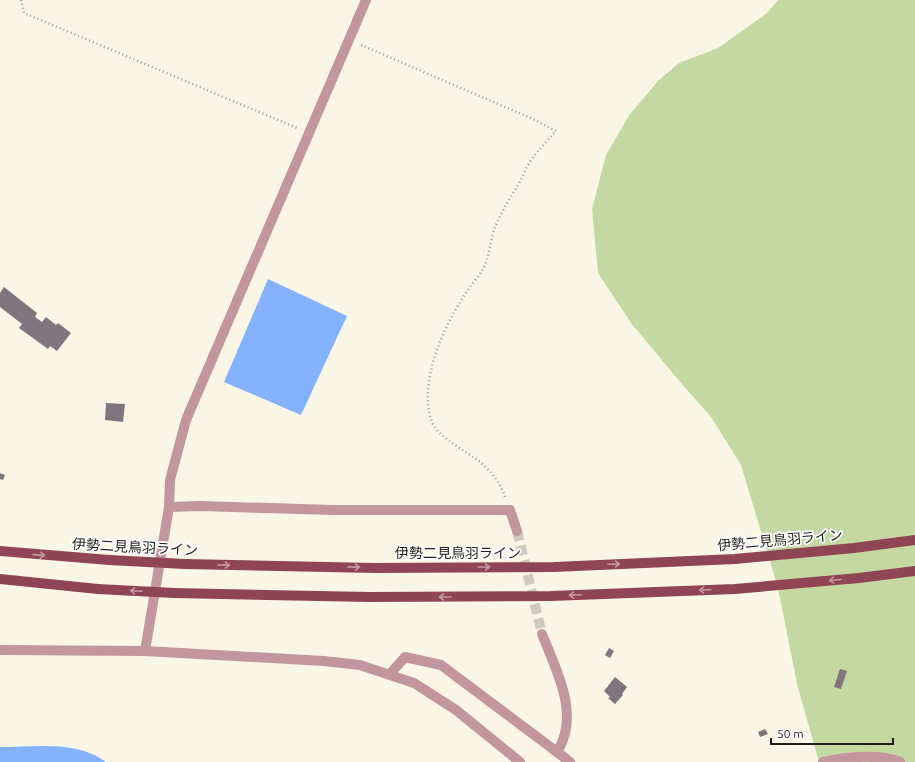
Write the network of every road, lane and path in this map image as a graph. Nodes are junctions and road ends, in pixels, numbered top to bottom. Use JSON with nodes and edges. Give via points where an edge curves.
{"nodes":[{"id":1,"x":21,"y":0,"type":"edge"},
{"id":2,"x":366,"y":0,"type":"edge"},
{"id":3,"x":349,"y":40,"type":"junction"},
{"id":4,"x":309,"y":133,"type":"junction"},
{"id":5,"x":169,"y":507,"type":"junction"},
{"id":6,"x":510,"y":510,"type":"junction"},
{"id":7,"x":517,"y":531,"type":"tunnel mouth"},
{"id":8,"x":915,"y":540,"type":"edge"},
{"id":9,"x":0,"y":551,"type":"edge"},
{"id":10,"x":915,"y":571,"type":"edge"},
{"id":11,"x":915,"y":576,"type":"edge"},
{"id":12,"x":859,"y":578,"type":"junction"},
{"id":13,"x":0,"y":579,"type":"edge"},
{"id":14,"x":542,"y":634,"type":"tunnel mouth"},
{"id":15,"x":0,"y":650,"type":"edge"},
{"id":16,"x":145,"y":651,"type":"junction"},
{"id":17,"x":390,"y":674,"type":"junction"},
{"id":18,"x":557,"y":752,"type":"junction"},
{"id":19,"x":520,"y":762,"type":"edge"},
{"id":20,"x":570,"y":762,"type":"edge"},
{"id":21,"x":823,"y":762,"type":"edge"},
{"id":22,"x":900,"y":762,"type":"edge"}],
"edges":[{"from":1,"to":4,"type":"path","via":[[24,13]]},
{"from":2,"to":3,"type":"street"},
{"from":3,"to":4,"type":"street"},
{"from":3,"to":6,"type":"path","via":[[556,131],[532,159],[495,226],[483,268],[445,329],[433,363],[429,385],[429,410],[433,424],[444,436],[489,471],[504,493]]},
{"from":4,"to":5,"type":"street","via":[[186,420],[170,480]]},
{"from":5,"to":6,"type":"street"},
{"from":5,"to":16,"type":"street"},
{"from":6,"to":7,"type":"street"},
{"from":9,"to":8,"type":"main road","name":"伊勢二見鳥羽ライン","one_way":true,"bridge":true,"via":[[186,564],[375,568],[554,567],[735,560]]},
{"from":10,"to":12,"type":"main road"},
{"from":11,"to":12,"type":"main road"},
{"from":12,"to":13,"type":"main road","one_way":true,"bridge":true,"via":[[735,589],[551,596],[369,597],[174,593],[98,589]]},
{"from":14,"to":18,"type":"street","via":[[563,689],[566,708],[567,722]]},
{"from":15,"to":16,"type":"street"},
{"from":16,"to":17,"type":"street","via":[[324,661],[360,665]]},
{"from":17,"to":18,"type":"street","via":[[405,657],[441,665]]},
{"from":17,"to":19,"type":"street","via":[[414,683],[456,710]]},
{"from":18,"to":20,"type":"street"},
{"from":21,"to":22,"type":"street","via":[[873,756]]}]}
